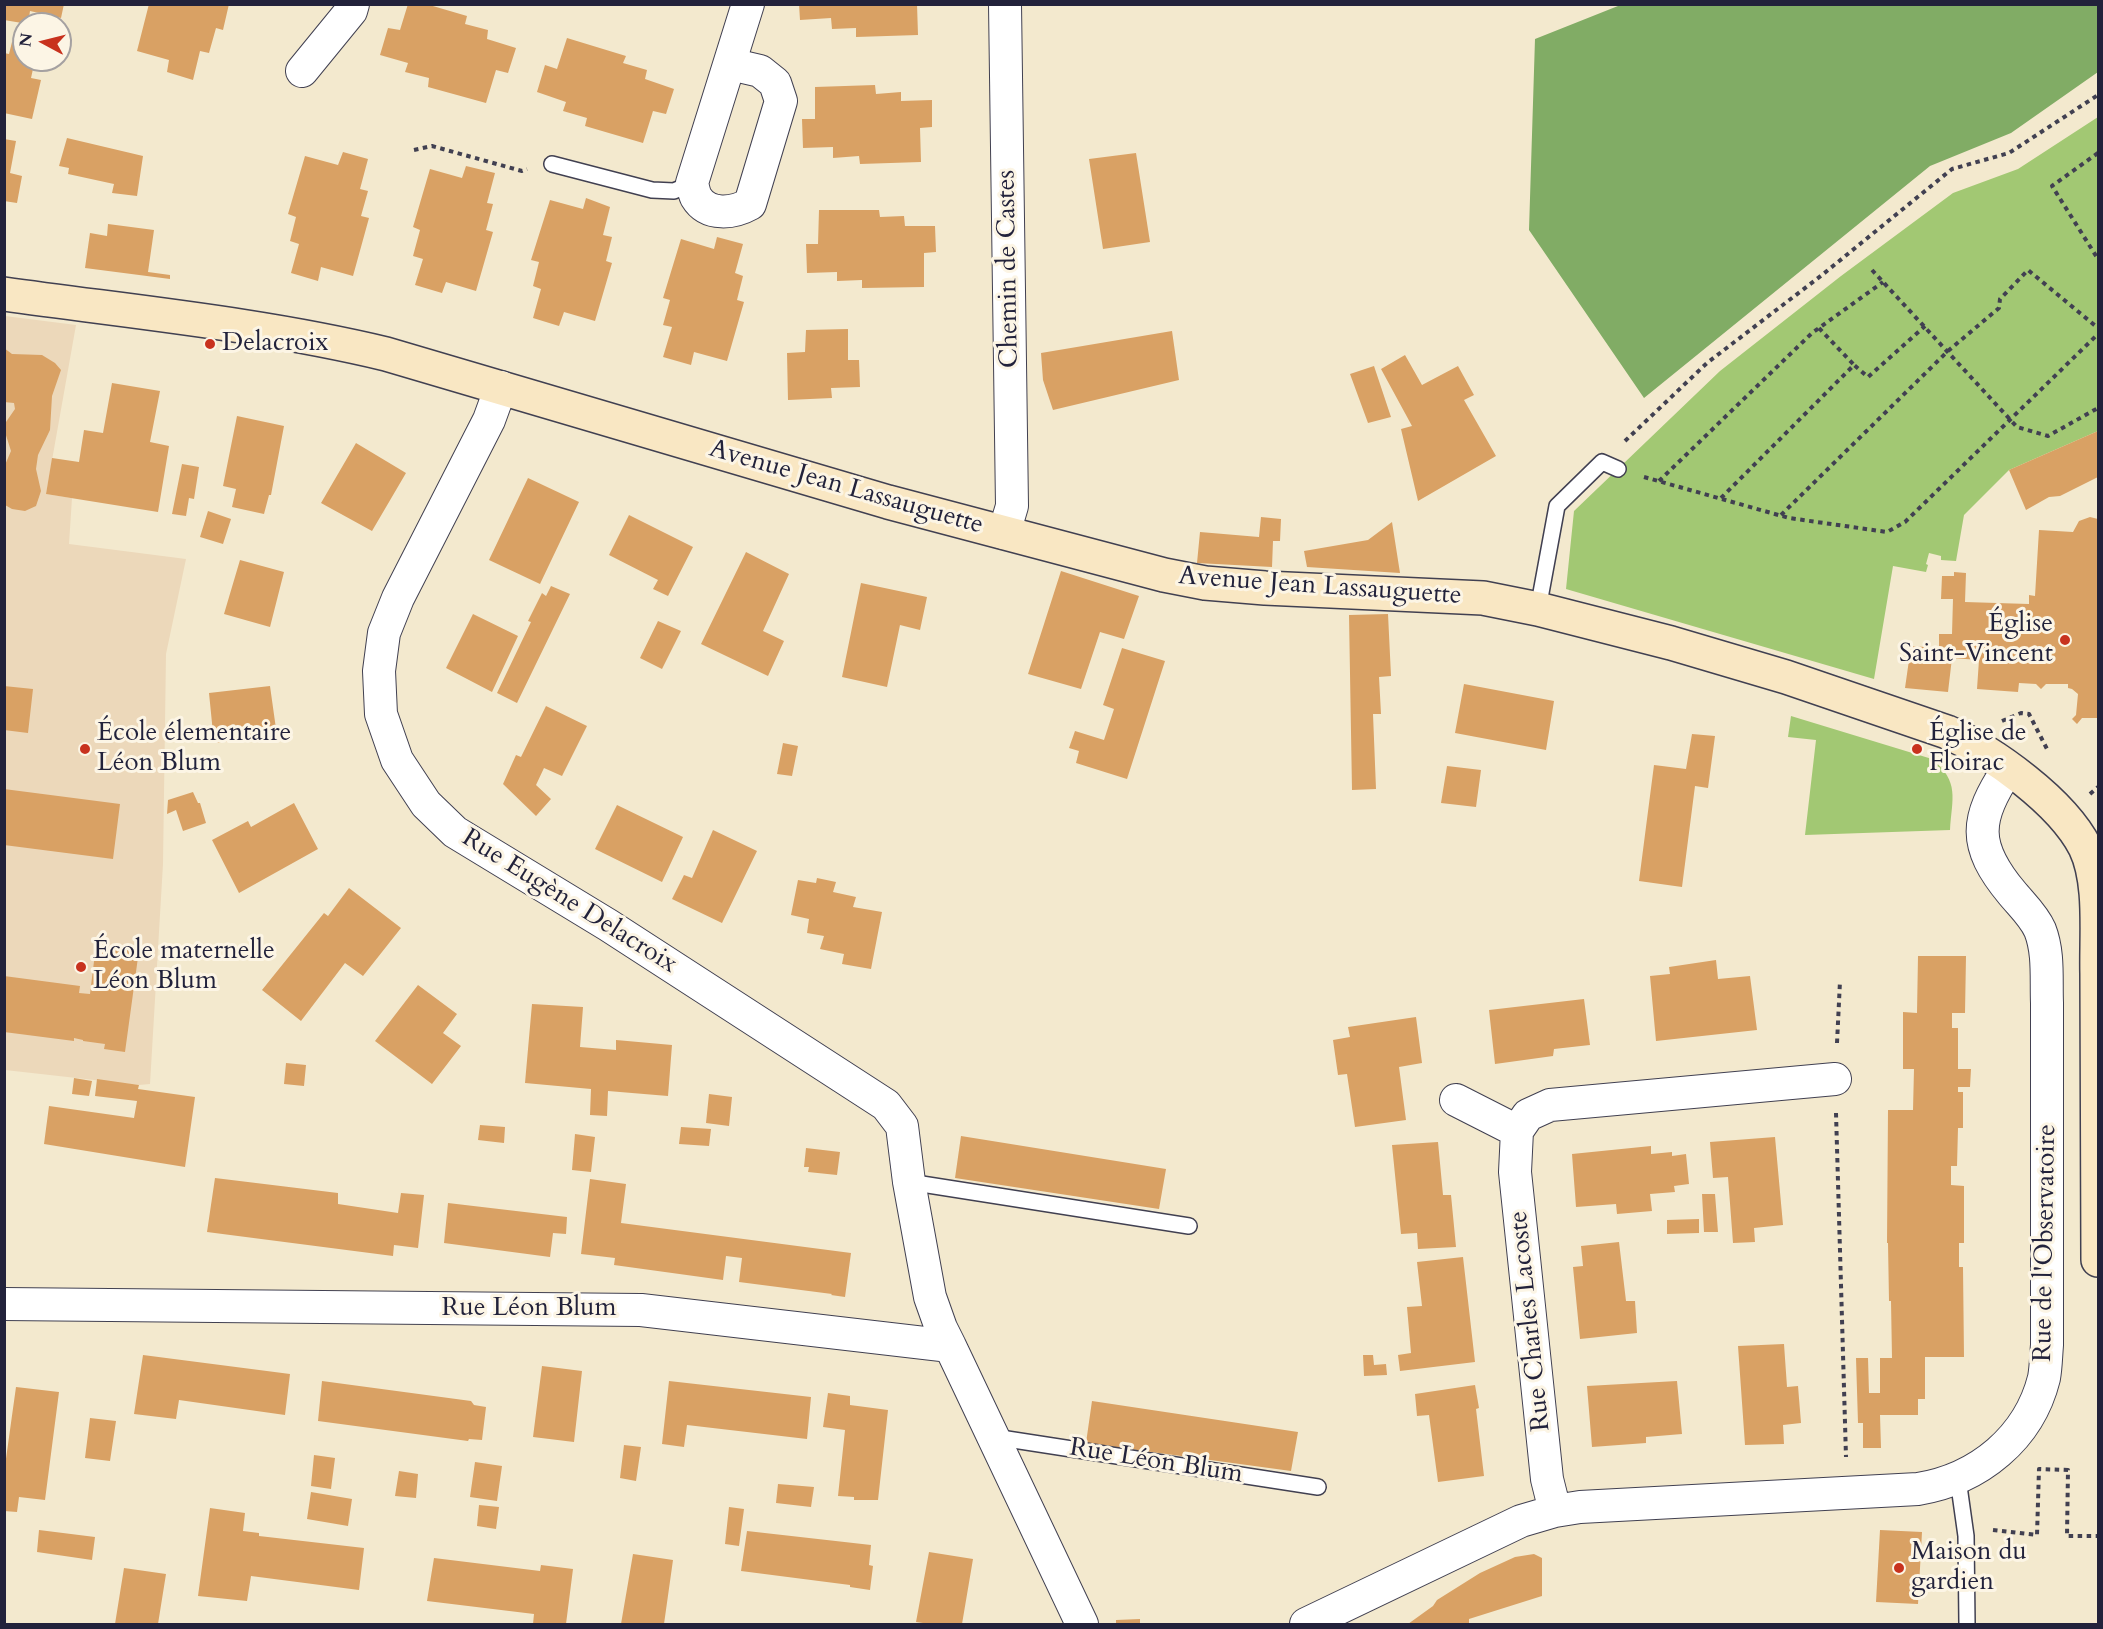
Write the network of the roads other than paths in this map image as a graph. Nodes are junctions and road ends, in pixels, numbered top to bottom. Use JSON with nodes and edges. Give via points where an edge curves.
{"nodes":[{"id":1,"x":353,"y":4,"type":"edge"},
{"id":2,"x":748,"y":4,"type":"edge"},
{"id":3,"x":1005,"y":4,"type":"edge"},
{"id":4,"x":730,"y":64,"type":"junction"},
{"id":5,"x":302,"y":71,"type":"dead end"},
{"id":6,"x":552,"y":164,"type":"road end"},
{"id":7,"x":692,"y":183,"type":"junction"},
{"id":8,"x":4,"y":294,"type":"edge"},
{"id":9,"x":501,"y":387,"type":"junction"},
{"id":10,"x":1618,"y":469,"type":"road end"},
{"id":11,"x":1004,"y":533,"type":"junction"},
{"id":12,"x":1538,"y":609,"type":"junction"},
{"id":13,"x":2008,"y":769,"type":"junction"},
{"id":14,"x":1835,"y":1079,"type":"road end"},
{"id":15,"x":1455,"y":1100,"type":"dead end"},
{"id":16,"x":1517,"y":1131,"type":"junction"},
{"id":17,"x":909,"y":1182,"type":"junction"},
{"id":18,"x":1190,"y":1226,"type":"dead end"},
{"id":19,"x":2098,"y":1260,"type":"edge"},
{"id":20,"x":4,"y":1304,"type":"edge"},
{"id":21,"x":950,"y":1346,"type":"junction"},
{"id":22,"x":994,"y":1437,"type":"junction"},
{"id":23,"x":1958,"y":1479,"type":"junction"},
{"id":24,"x":1318,"y":1487,"type":"dead end"},
{"id":25,"x":1554,"y":1511,"type":"junction"},
{"id":26,"x":1082,"y":1624,"type":"edge"},
{"id":27,"x":1306,"y":1624,"type":"edge"},
{"id":28,"x":1967,"y":1624,"type":"edge"}],
"edges":[{"from":1,"to":5,"type":"street"},
{"from":2,"to":4,"type":"street"},
{"from":3,"to":11,"type":"street","name":"Chemin de Castes","via":[[1012,506]]},
{"from":4,"to":7,"type":"street"},
{"from":4,"to":7,"type":"street","via":[[760,70],[775,83],[781,101],[750,204],[726,212],[712,210],[697,199]]},
{"from":6,"to":7,"type":"lane","via":[[652,190],[674,191]]},
{"from":8,"to":9,"type":"street","name":"Avenue Jean Lassauguette","via":[[342,343]]},
{"from":9,"to":11,"type":"street","name":"Avenue Jean Lassauguette"},
{"from":9,"to":17,"type":"street","name":"Rue Eugène Delacroix","via":[[492,414],[384,633],[379,671],[381,714],[397,760],[426,804],[455,832],[886,1105],[902,1126]]},
{"from":10,"to":12,"type":"lane","via":[[1602,462],[1557,506]]},
{"from":11,"to":12,"type":"street","name":"Avenue Jean Lassauguette","via":[[1205,583],[1483,598]]},
{"from":12,"to":13,"type":"street","name":"Avenue Jean Lassauguette","via":[[1786,677],[1947,732]]},
{"from":13,"to":19,"type":"street","name":"Avenue Jean Lassauguette","via":[[2062,816],[2086,849],[2093,870]]},
{"from":13,"to":23,"type":"street","name":"Rue de l'Observatoire","via":[[1988,801],[1983,830],[1995,871],[2039,928],[2045,949],[2048,1345],[2044,1376],[2027,1420],[2012,1441]]},
{"from":14,"to":16,"type":"street","via":[[1550,1105],[1528,1115]]},
{"from":15,"to":16,"type":"street"},
{"from":16,"to":25,"type":"street","name":"Rue Charles Lacoste","via":[[1515,1172],[1547,1479]]},
{"from":17,"to":18,"type":"lane"},
{"from":17,"to":21,"type":"street","name":"Rue Eugène Delacroix","via":[[930,1297]]},
{"from":20,"to":21,"type":"street","name":"Rue Léon Blum","via":[[641,1310]]},
{"from":21,"to":22,"type":"street"},
{"from":22,"to":24,"type":"lane","name":"Rue Léon Blum"},
{"from":22,"to":26,"type":"street"},
{"from":23,"to":25,"type":"street","name":"Rue de l'Observatoire","via":[[1918,1489]]},
{"from":23,"to":28,"type":"lane","via":[[1965,1527]]},
{"from":25,"to":27,"type":"street","name":"Rue de l'Observatoire","via":[[1521,1521]]}]}
